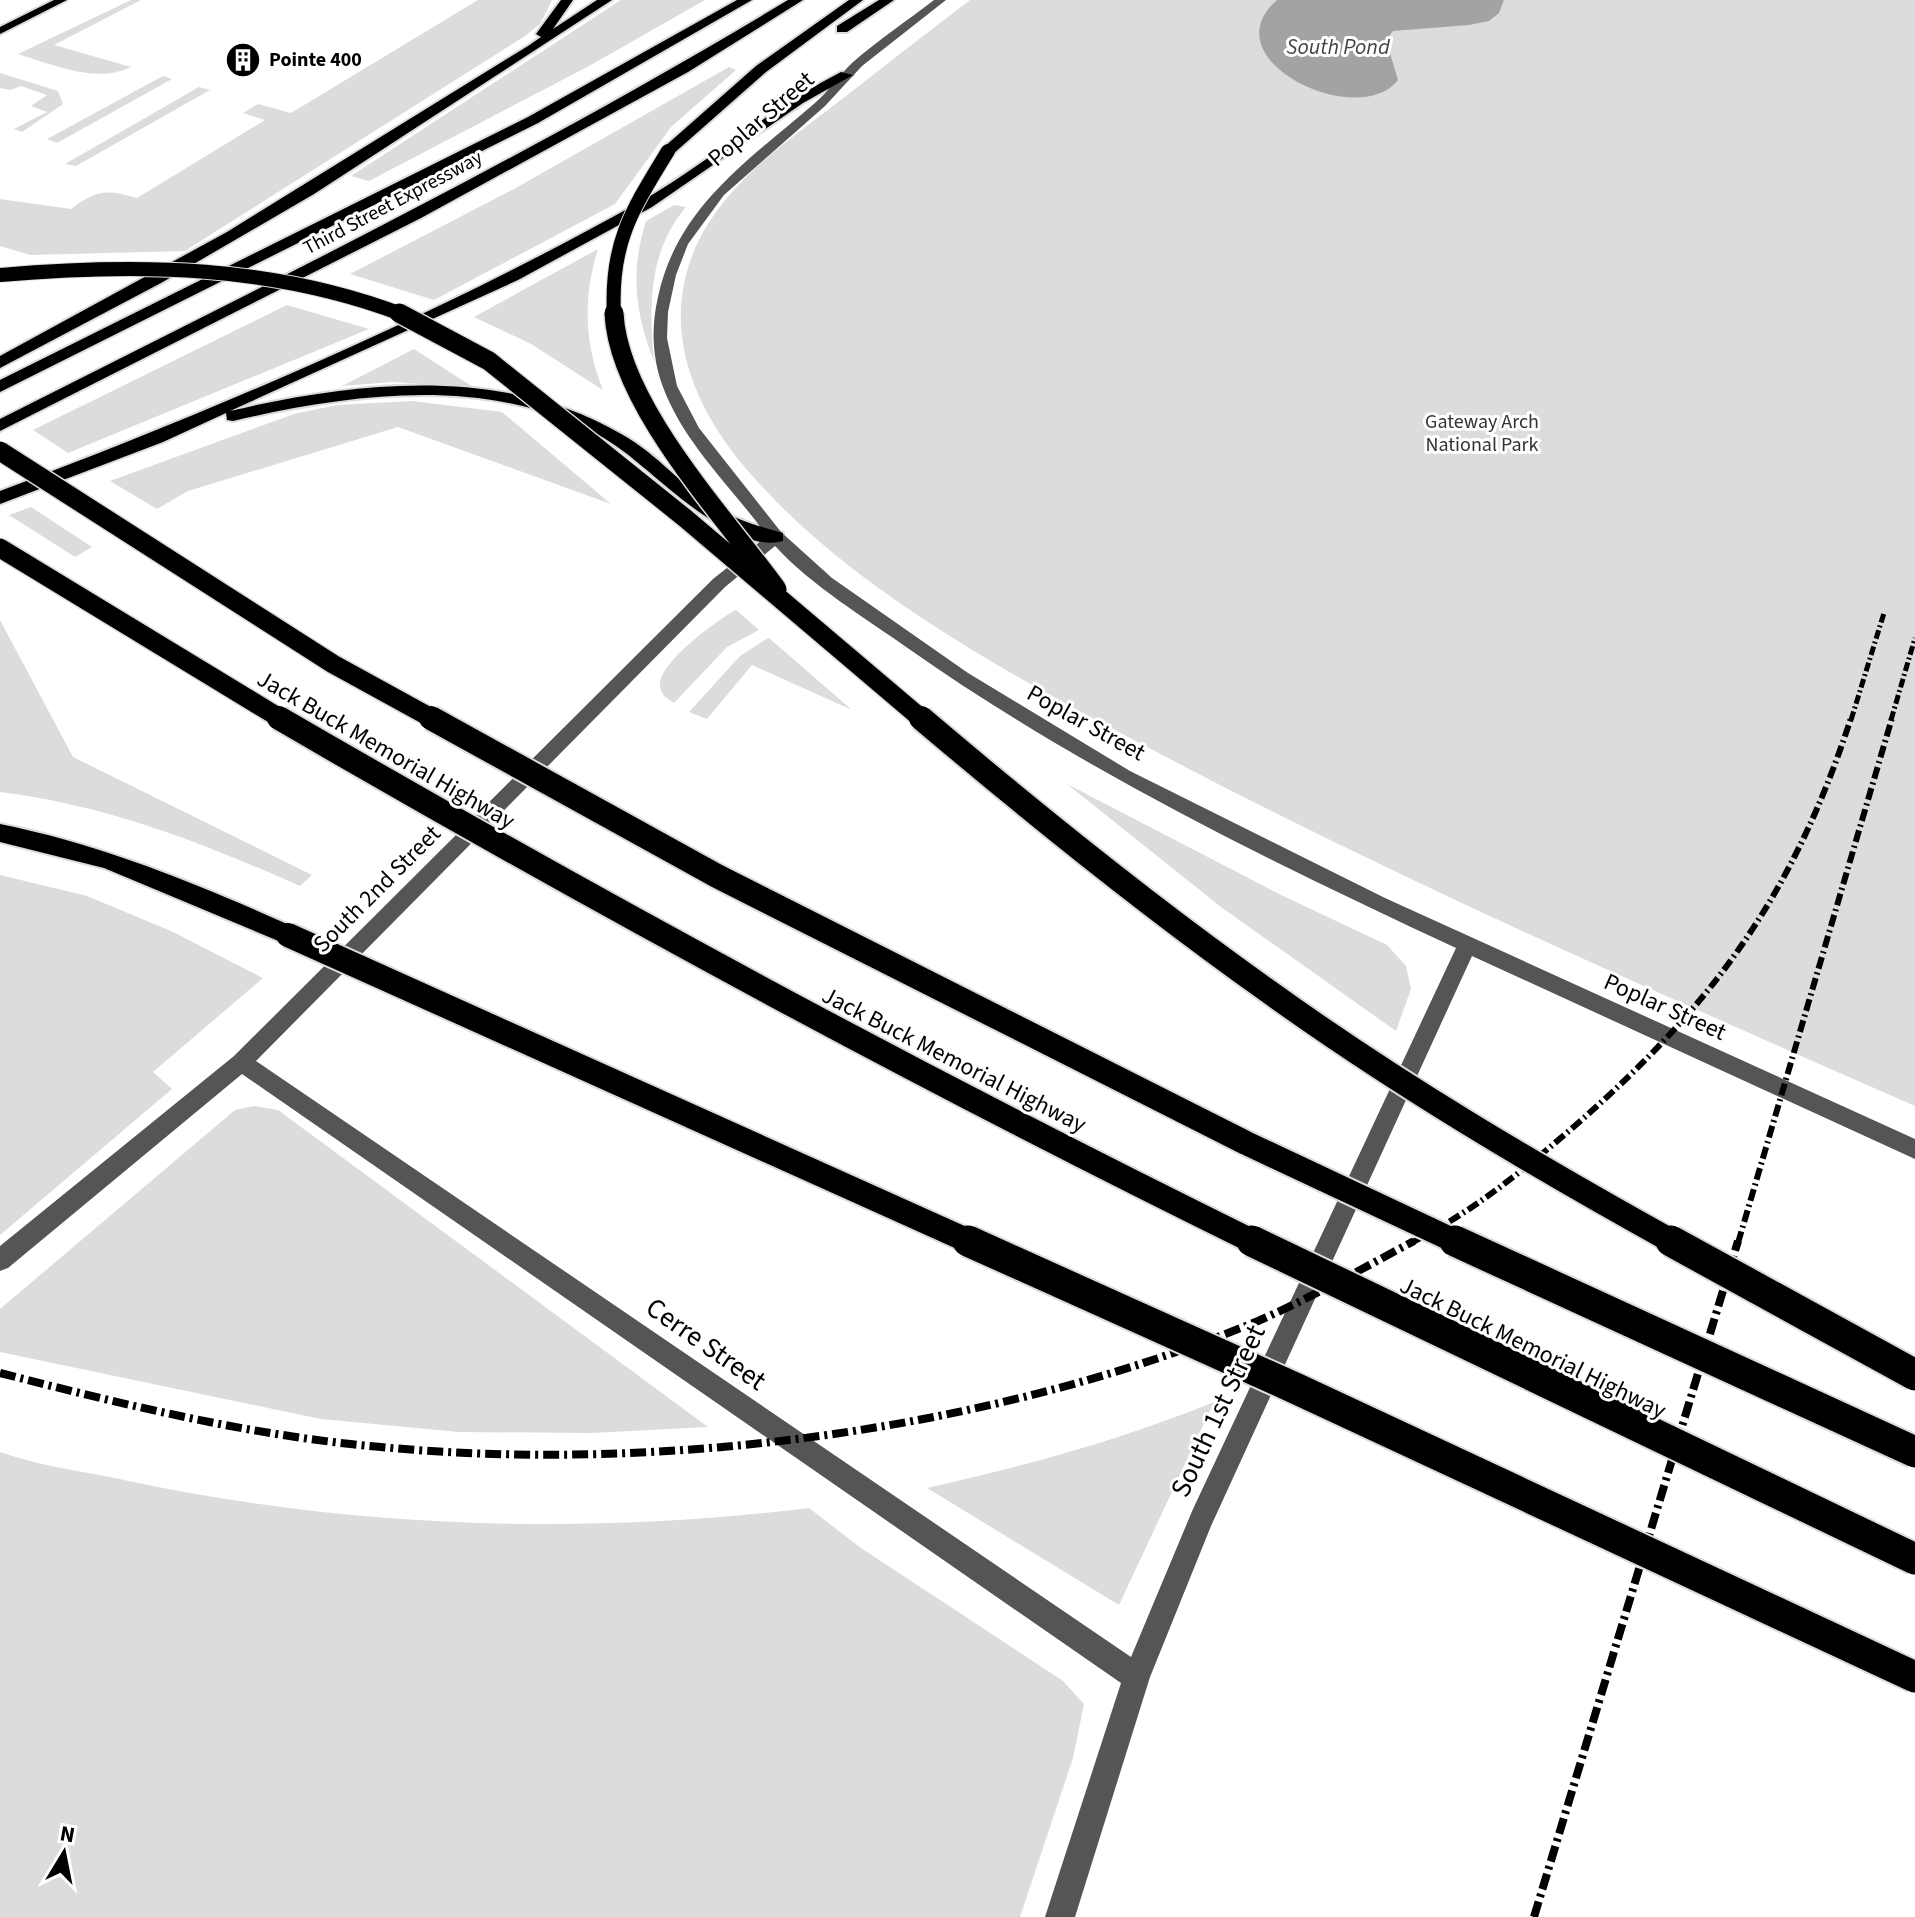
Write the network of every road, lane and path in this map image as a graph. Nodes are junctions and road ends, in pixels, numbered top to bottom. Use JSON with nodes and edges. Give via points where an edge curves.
{"nodes":[{"id":1,"x":62,"y":0,"type":"edge"},
{"id":2,"x":567,"y":0,"type":"edge"},
{"id":3,"x":606,"y":0,"type":"edge"},
{"id":4,"x":746,"y":0,"type":"edge"},
{"id":5,"x":797,"y":0,"type":"edge"},
{"id":6,"x":857,"y":0,"type":"edge"},
{"id":7,"x":888,"y":0,"type":"edge"},
{"id":8,"x":941,"y":0,"type":"edge"},
{"id":9,"x":0,"y":31,"type":"edge"},
{"id":10,"x":528,"y":50,"type":"junction"},
{"id":11,"x":846,"y":75,"type":"junction"},
{"id":12,"x":720,"y":102,"type":"junction"},
{"id":13,"x":0,"y":275,"type":"edge"},
{"id":14,"x":0,"y":363,"type":"edge"},
{"id":15,"x":0,"y":387,"type":"edge"},
{"id":16,"x":0,"y":426,"type":"edge"},
{"id":17,"x":157,"y":438,"type":"junction"},
{"id":18,"x":0,"y":451,"type":"edge"},
{"id":19,"x":0,"y":498,"type":"edge"},
{"id":20,"x":776,"y":537,"type":"junction"},
{"id":21,"x":0,"y":548,"type":"edge"},
{"id":22,"x":794,"y":614,"type":"junction"},
{"id":23,"x":0,"y":833,"type":"edge"},
{"id":24,"x":1467,"y":945,"type":"junction"},
{"id":25,"x":241,"y":1062,"type":"junction"},
{"id":26,"x":1915,"y":1149,"type":"edge"},
{"id":27,"x":0,"y":1260,"type":"edge"},
{"id":28,"x":1915,"y":1375,"type":"edge"},
{"id":29,"x":1915,"y":1452,"type":"edge"},
{"id":30,"x":1915,"y":1559,"type":"edge"},
{"id":31,"x":1136,"y":1677,"type":"junction"},
{"id":32,"x":1915,"y":1677,"type":"edge"},
{"id":33,"x":1060,"y":1917,"type":"edge"}],
"edges":[{"from":1,"to":9,"type":"main road"},
{"from":2,"to":10,"type":"highway"},
{"from":3,"to":10,"type":"highway"},
{"from":4,"to":15,"type":"highway","name":"Third Street Expressway","via":[[477,149]]},
{"from":5,"to":16,"type":"highway","name":"Third Street Expressway","via":[[416,215]]},
{"from":6,"to":12,"type":"highway"},
{"from":7,"to":12,"type":"highway"},
{"from":8,"to":11,"type":"street","name":"Poplar Street"},
{"from":10,"to":14,"type":"highway","via":[[269,216]]},
{"from":11,"to":17,"type":"highway","via":[[798,100],[673,187],[579,243]]},
{"from":11,"to":20,"type":"street","name":"Poplar Street","via":[[819,106],[734,173],[705,206],[672,269],[662,310],[660,345],[669,384],[699,443],[766,518]]},
{"from":12,"to":22,"type":"highway","bridge":true,"via":[[668,151],[623,223],[611,278],[613,333],[635,390],[651,415]]},
{"from":13,"to":22,"type":"highway","bridge":true,"via":[[77,268],[194,270],[301,284],[407,316],[489,361],[523,387]]},
{"from":17,"to":19,"type":"highway"},
{"from":17,"to":20,"type":"highway","via":[[343,394],[419,392],[499,399],[580,419],[653,464],[724,521]]},
{"from":18,"to":29,"type":"highway","name":"Jack Buck Memorial Highway","bridge":true,"via":[[333,664],[717,876],[1246,1143]]},
{"from":20,"to":24,"type":"street","name":"Poplar Street","via":[[869,612],[1008,710],[1318,877]]},
{"from":20,"to":25,"type":"street","name":"South 2nd Street","via":[[719,583]]},
{"from":21,"to":30,"type":"highway","name":"Jack Buck Memorial Highway","bridge":true,"via":[[269,716],[839,1033],[1189,1212]]},
{"from":22,"to":28,"type":"highway","bridge":true,"via":[[1098,862],[1268,992],[1448,1112],[1674,1245]]},
{"from":23,"to":32,"type":"highway","bridge":true,"via":[[57,843],[130,867],[288,935],[1283,1382]]},
{"from":24,"to":26,"type":"street","name":"Poplar Street"},
{"from":24,"to":31,"type":"street","name":"South 1st Street","via":[[1202,1518]]},
{"from":25,"to":27,"type":"street","name":"South 2nd Street"},
{"from":25,"to":31,"type":"street","name":"Cerre Street"},
{"from":31,"to":33,"type":"street","name":"South 1st Street"}]}
